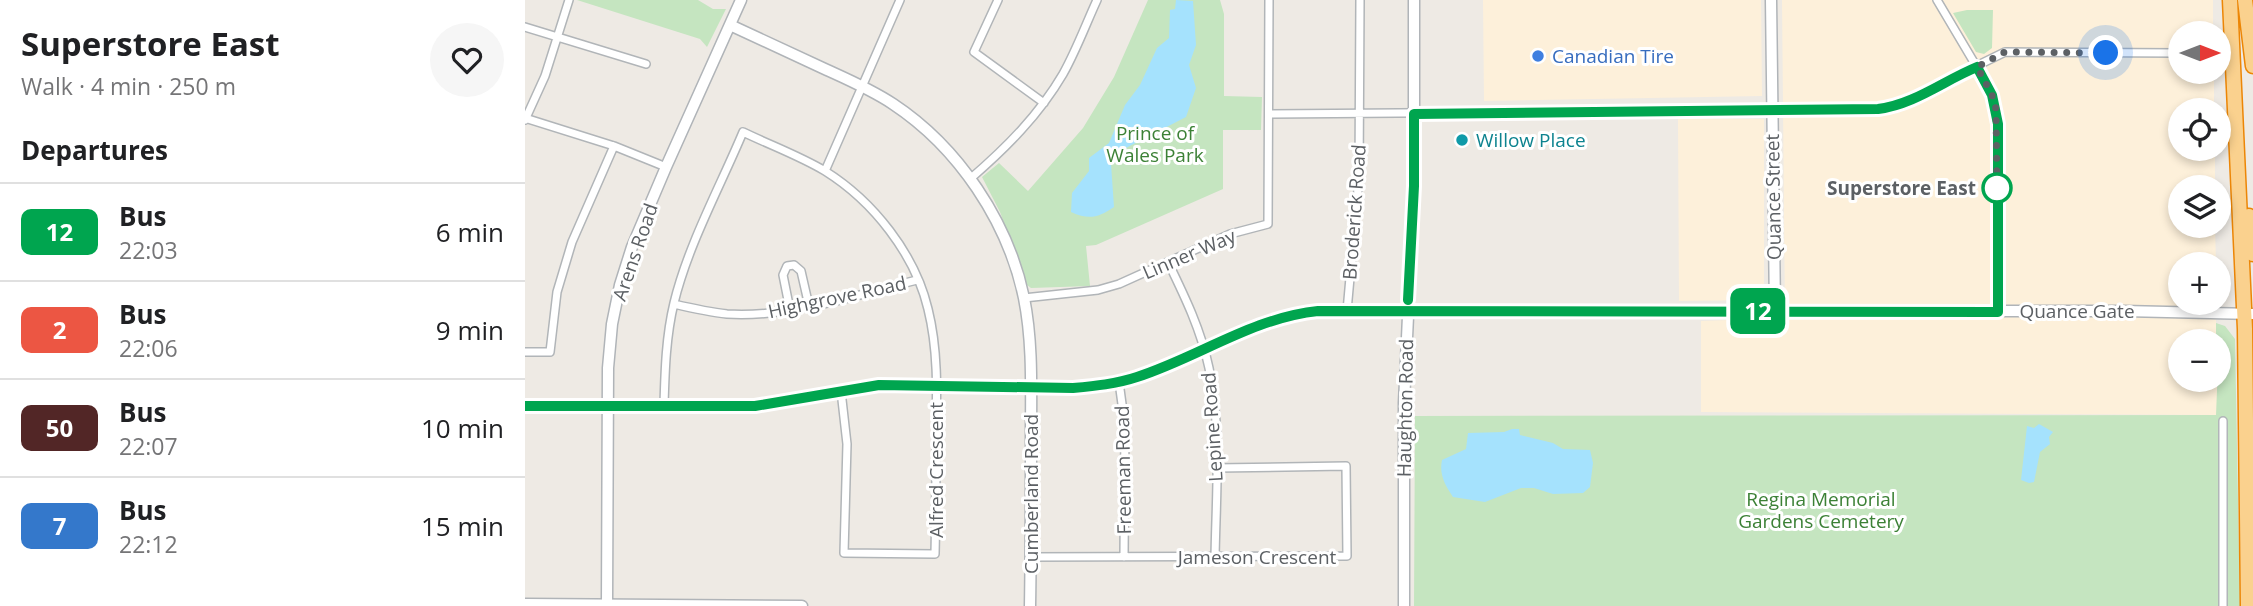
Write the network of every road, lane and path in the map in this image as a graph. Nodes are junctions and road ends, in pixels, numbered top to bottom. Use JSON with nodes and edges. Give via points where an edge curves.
{"nodes":[{"id":1,"x":569,"y":0,"type":"edge"},
{"id":2,"x":741,"y":0,"type":"edge"},
{"id":3,"x":900,"y":0,"type":"edge"},
{"id":4,"x":998,"y":0,"type":"edge"},
{"id":5,"x":1097,"y":0,"type":"edge"},
{"id":6,"x":1269,"y":0,"type":"edge"},
{"id":7,"x":1360,"y":0,"type":"edge"},
{"id":8,"x":1414,"y":0,"type":"edge"},
{"id":9,"x":1771,"y":0,"type":"edge"},
{"id":10,"x":1937,"y":0,"type":"edge"},
{"id":11,"x":2230,"y":0,"type":"edge"},
{"id":12,"x":2245,"y":0,"type":"edge"},
{"id":13,"x":730,"y":25,"type":"junction"},
{"id":14,"x":525,"y":27,"type":"edge"},
{"id":15,"x":558,"y":37,"type":"junction"},
{"id":16,"x":2168,"y":53,"type":"edge"},
{"id":17,"x":646,"y":64,"type":"dead end"},
{"id":18,"x":2253,"y":66,"type":"edge"},
{"id":19,"x":1977,"y":67,"type":"junction"},
{"id":20,"x":862,"y":87,"type":"junction"},
{"id":21,"x":2235,"y":96,"type":"junction"},
{"id":22,"x":1044,"y":103,"type":"junction"},
{"id":23,"x":1772,"y":111,"type":"junction"},
{"id":24,"x":1269,"y":114,"type":"junction"},
{"id":25,"x":1360,"y":114,"type":"junction"},
{"id":26,"x":1414,"y":114,"type":"junction"},
{"id":27,"x":525,"y":119,"type":"edge"},
{"id":28,"x":614,"y":146,"type":"junction"},
{"id":29,"x":666,"y":167,"type":"junction"},
{"id":30,"x":825,"y":171,"type":"junction"},
{"id":31,"x":970,"y":179,"type":"junction"},
{"id":32,"x":2253,"y":254,"type":"edge"},
{"id":33,"x":1168,"y":262,"type":"junction"},
{"id":34,"x":917,"y":280,"type":"junction"},
{"id":35,"x":1024,"y":298,"type":"junction"},
{"id":36,"x":674,"y":304,"type":"junction"},
{"id":37,"x":809,"y":306,"type":"junction"},
{"id":38,"x":790,"y":310,"type":"junction"},
{"id":39,"x":1347,"y":311,"type":"junction"},
{"id":40,"x":1408,"y":311,"type":"junction"},
{"id":41,"x":1775,"y":311,"type":"junction"},
{"id":42,"x":1998,"y":312,"type":"junction"},
{"id":43,"x":2250,"y":318,"type":"edge"},
{"id":44,"x":1204,"y":349,"type":"junction"},
{"id":45,"x":525,"y":352,"type":"edge"},
{"id":46,"x":1119,"y":382,"type":"junction"},
{"id":47,"x":937,"y":384,"type":"junction"},
{"id":48,"x":1031,"y":387,"type":"junction"},
{"id":49,"x":841,"y":391,"type":"junction"},
{"id":50,"x":608,"y":405,"type":"junction"},
{"id":51,"x":664,"y":405,"type":"junction"},
{"id":52,"x":525,"y":406,"type":"edge"},
{"id":53,"x":2223,"y":421,"type":"dead end"},
{"id":54,"x":1216,"y":468,"type":"junction"},
{"id":55,"x":1031,"y":557,"type":"junction"},
{"id":56,"x":1124,"y":558,"type":"junction"},
{"id":57,"x":1215,"y":558,"type":"junction"},
{"id":58,"x":525,"y":604,"type":"edge"},
{"id":59,"x":607,"y":605,"type":"edge"},
{"id":60,"x":801,"y":606,"type":"edge"},
{"id":61,"x":1030,"y":606,"type":"edge"},
{"id":62,"x":1404,"y":606,"type":"edge"},
{"id":63,"x":2223,"y":606,"type":"edge"},
{"id":64,"x":2248,"y":606,"type":"edge"}],
"edges":[{"from":1,"to":15,"type":"street"},
{"from":2,"to":13,"type":"street","name":"Arens Road"},
{"from":3,"to":20,"type":"street"},
{"from":4,"to":22,"type":"street","via":[[974,52]]},
{"from":5,"to":22,"type":"street","via":[[1064,72]]},
{"from":6,"to":24,"type":"street"},
{"from":7,"to":25,"type":"street","name":"Broderick Road"},
{"from":8,"to":26,"type":"street","name":"Haughton Road"},
{"from":9,"to":23,"type":"street","name":"Quance Street"},
{"from":10,"to":19,"type":"street"},
{"from":11,"to":21,"type":"highway"},
{"from":12,"to":18,"type":"highway"},
{"from":13,"to":20,"type":"street","name":"Cumberland Road"},
{"from":13,"to":29,"type":"street","name":"Arens Road"},
{"from":14,"to":15,"type":"street"},
{"from":15,"to":17,"type":"street"},
{"from":15,"to":27,"type":"street"},
{"from":16,"to":19,"type":"street","via":[[2010,52]]},
{"from":19,"to":23,"type":"street","via":[[1895,107]]},
{"from":19,"to":42,"type":"street","via":[[1997,116]]},
{"from":20,"to":30,"type":"street"},
{"from":20,"to":31,"type":"street","name":"Cumberland Road","via":[[913,119]]},
{"from":21,"to":32,"type":"highway"},
{"from":21,"to":43,"type":"highway"},
{"from":22,"to":31,"type":"street"},
{"from":23,"to":26,"type":"street"},
{"from":23,"to":41,"type":"street","name":"Quance Street"},
{"from":24,"to":25,"type":"street"},
{"from":24,"to":33,"type":"street","name":"Linner Way","via":[[1268,225],[1230,234]]},
{"from":25,"to":26,"type":"street"},
{"from":25,"to":39,"type":"street","name":"Broderick Road","via":[[1359,197]]},
{"from":26,"to":40,"type":"street","name":"Haughton Road"},
{"from":27,"to":28,"type":"street"},
{"from":28,"to":29,"type":"street"},
{"from":28,"to":45,"type":"street","via":[[572,242],[557,292],[549,352]]},
{"from":29,"to":50,"type":"street","name":"Arens Road","via":[[620,285],[612,324]]},
{"from":30,"to":34,"type":"street","via":[[871,208],[905,254]]},
{"from":30,"to":36,"type":"street","via":[[743,132],[682,274]]},
{"from":31,"to":35,"type":"street","name":"Cumberland Road","via":[[1003,236]]},
{"from":33,"to":35,"type":"street","name":"Linner Way","via":[[1098,290]]},
{"from":33,"to":44,"type":"street","name":"Lepine Road"},
{"from":34,"to":37,"type":"street","name":"Highgrove Road"},
{"from":34,"to":47,"type":"street","via":[[933,331]]},
{"from":35,"to":48,"type":"street","name":"Cumberland Road"},
{"from":36,"to":38,"type":"street","name":"Highgrove Road","via":[[730,314]]},
{"from":36,"to":51,"type":"street"},
{"from":37,"to":38,"type":"street","name":"Highgrove Road"},
{"from":37,"to":38,"type":"street","via":[[801,271],[787,266],[783,275]]},
{"from":39,"to":40,"type":"street","name":"Quance Gate"},
{"from":39,"to":44,"type":"street","name":"Quance Gate","via":[[1280,317]]},
{"from":40,"to":41,"type":"street","name":"Quance Gate"},
{"from":40,"to":62,"type":"street","name":"Haughton Road"},
{"from":41,"to":42,"type":"street","name":"Quance Gate"},
{"from":42,"to":43,"type":"street","name":"Quance Gate"},
{"from":43,"to":64,"type":"highway"},
{"from":44,"to":46,"type":"street","name":"Quance Gate"},
{"from":44,"to":54,"type":"street","name":"Lepine Road","via":[[1213,397]]},
{"from":46,"to":48,"type":"street","name":"Quance Gate"},
{"from":46,"to":56,"type":"street","name":"Freeman Road","via":[[1125,426]]},
{"from":47,"to":48,"type":"street","name":"Quance Gate"},
{"from":47,"to":49,"type":"street","name":"Quance Gate"},
{"from":47,"to":49,"type":"street","name":"Alfred Crescent","via":[[935,554],[844,553],[847,444]]},
{"from":48,"to":55,"type":"street","name":"Cumberland Road"},
{"from":49,"to":51,"type":"street","name":"Quance Gate","via":[[755,406]]},
{"from":50,"to":51,"type":"street","name":"Quance Gate"},
{"from":50,"to":52,"type":"street","name":"Quance Gate"},
{"from":50,"to":59,"type":"street","name":"Arens Road"},
{"from":53,"to":63,"type":"street"},
{"from":54,"to":57,"type":"street","name":"Lepine Road"},
{"from":54,"to":57,"type":"street","name":"Jameson Crescent","via":[[1346,466],[1347,556]]},
{"from":55,"to":56,"type":"street","name":"Jameson Crescent"},
{"from":55,"to":61,"type":"street","name":"Cumberland Road"},
{"from":56,"to":57,"type":"street","name":"Jameson Crescent"},
{"from":58,"to":59,"type":"street"},
{"from":59,"to":60,"type":"street"}]}
